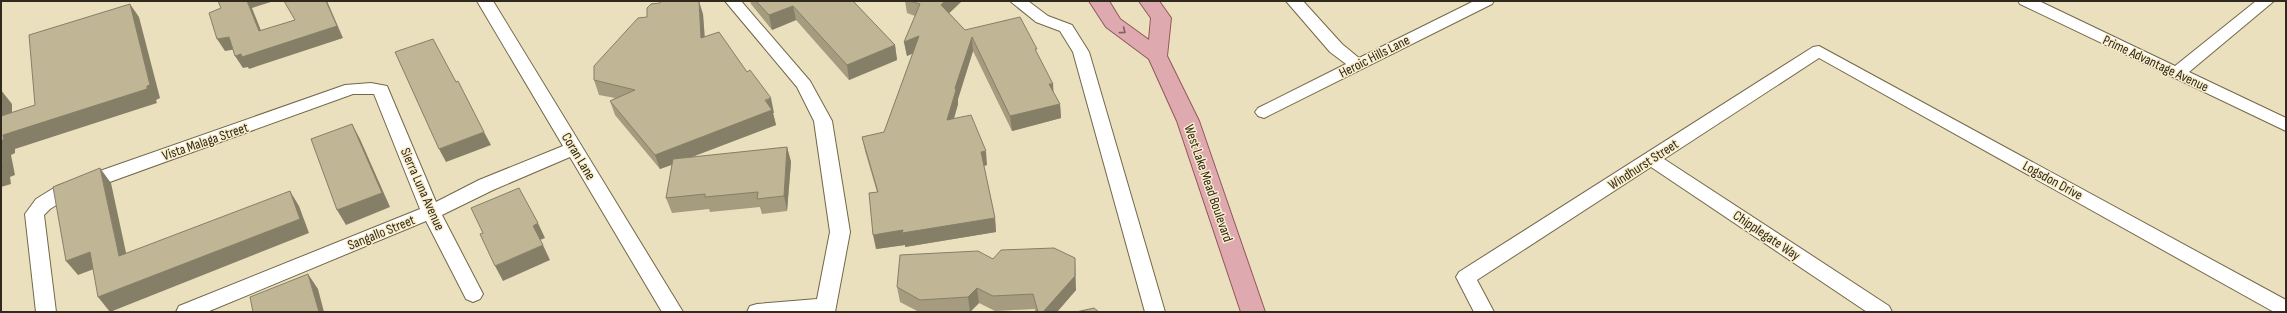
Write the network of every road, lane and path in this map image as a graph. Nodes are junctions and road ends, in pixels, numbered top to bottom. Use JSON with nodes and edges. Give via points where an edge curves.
{"nodes":[{"id":1,"x":485,"y":1,"type":"edge"},
{"id":2,"x":733,"y":1,"type":"edge"},
{"id":3,"x":1018,"y":1,"type":"edge"},
{"id":4,"x":1099,"y":1,"type":"edge"},
{"id":5,"x":1149,"y":1,"type":"edge"},
{"id":6,"x":1294,"y":1,"type":"edge"},
{"id":7,"x":1486,"y":1,"type":"edge"},
{"id":8,"x":2026,"y":1,"type":"edge"},
{"id":9,"x":2266,"y":1,"type":"edge"},
{"id":10,"x":1819,"y":51,"type":"joint"},
{"id":11,"x":1158,"y":56,"type":"junction"},
{"id":12,"x":1358,"y":65,"type":"junction"},
{"id":13,"x":2177,"y":73,"type":"junction"},
{"id":14,"x":371,"y":88,"type":"joint"},
{"id":15,"x":1264,"y":112,"type":"dead end"},
{"id":16,"x":2286,"y":125,"type":"edge"},
{"id":17,"x":574,"y":148,"type":"junction"},
{"id":18,"x":1652,"y":159,"type":"junction"},
{"id":19,"x":431,"y":212,"type":"junction"},
{"id":20,"x":474,"y":294,"type":"dead end"},
{"id":21,"x":216,"y":306,"type":"edge"},
{"id":22,"x":826,"y":309,"type":"edge"},
{"id":23,"x":2286,"y":309,"type":"edge"},
{"id":24,"x":46,"y":312,"type":"edge"},
{"id":25,"x":186,"y":312,"type":"edge"},
{"id":26,"x":673,"y":312,"type":"edge"},
{"id":27,"x":757,"y":312,"type":"edge"},
{"id":28,"x":1155,"y":312,"type":"edge"},
{"id":29,"x":1253,"y":312,"type":"edge"},
{"id":30,"x":1484,"y":312,"type":"edge"},
{"id":31,"x":1882,"y":312,"type":"edge"}],
"edges":[{"from":1,"to":17,"type":"street","name":"Coran Lane"},
{"from":2,"to":22,"type":"street","via":[[804,85],[823,121],[840,232]]},
{"from":3,"to":28,"type":"street","via":[[1042,19],[1066,28],[1081,52]]},
{"from":4,"to":11,"type":"main road","name":"West Lake Mead Boulevard","one_way":true,"via":[[1113,23]]},
{"from":5,"to":11,"type":"main road","name":"West Lake Mead Boulevard","via":[[1161,18]]},
{"from":6,"to":12,"type":"street","via":[[1336,48]]},
{"from":7,"to":12,"type":"street","name":"Heroic Hills Lane"},
{"from":8,"to":13,"type":"street","name":"Prime Advantage Avenue"},
{"from":9,"to":13,"type":"street"},
{"from":10,"to":18,"type":"street","name":"Windhurst Street"},
{"from":10,"to":23,"type":"street","name":"Logsdon Drive"},
{"from":11,"to":29,"type":"main road","name":"West Lake Mead Boulevard","via":[[1188,121]]},
{"from":12,"to":15,"type":"street","name":"Heroic Hills Lane"},
{"from":13,"to":16,"type":"street","name":"Prime Advantage Avenue"},
{"from":14,"to":19,"type":"street","name":"Sierra Luna Avenue","via":[[381,90]]},
{"from":14,"to":24,"type":"street","name":"Vista Malaga Street","via":[[351,89],[64,191],[43,204],[34,214]]},
{"from":17,"to":19,"type":"street","name":"Sangallo Street","via":[[486,185]]},
{"from":17,"to":26,"type":"street","name":"Coran Lane"},
{"from":18,"to":30,"type":"street","name":"Windhurst Street","via":[[1466,277]]},
{"from":18,"to":31,"type":"street","name":"Chipplegate Way"},
{"from":19,"to":20,"type":"street","name":"Sierra Luna Avenue"},
{"from":19,"to":21,"type":"street","name":"Sangallo Street"},
{"from":21,"to":25,"type":"street","name":"Sangallo Street"},
{"from":22,"to":27,"type":"street"}]}
